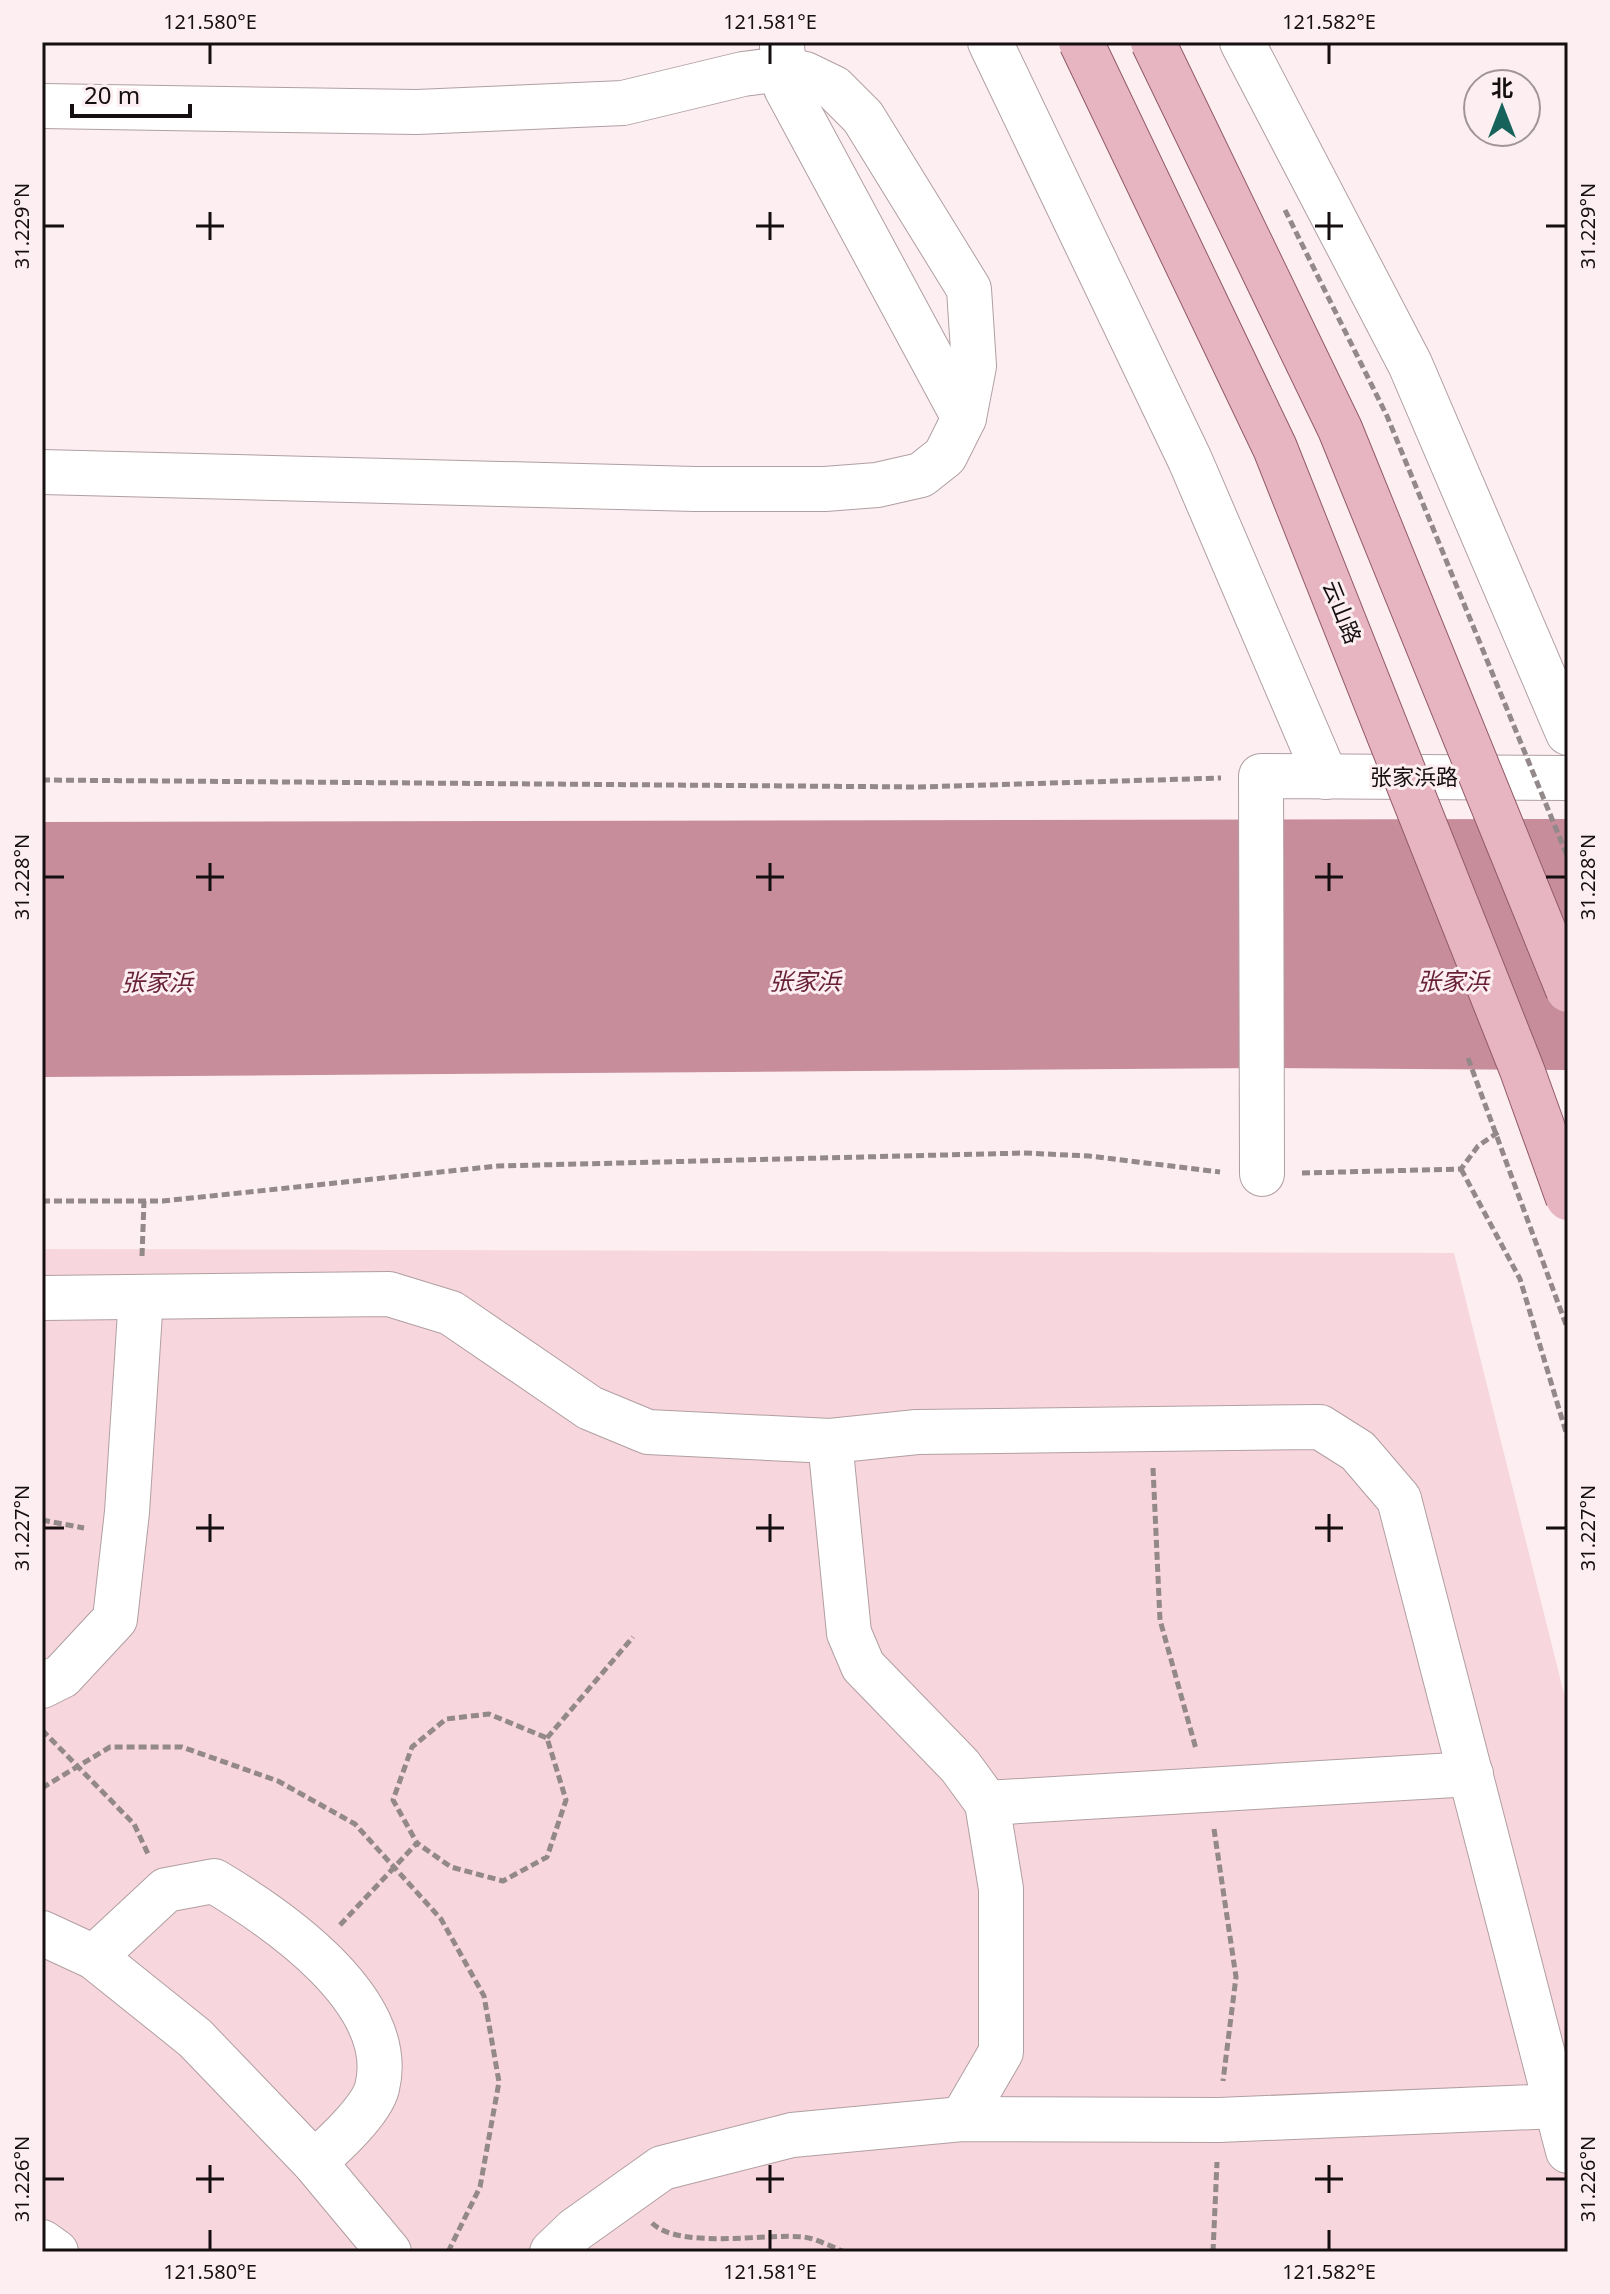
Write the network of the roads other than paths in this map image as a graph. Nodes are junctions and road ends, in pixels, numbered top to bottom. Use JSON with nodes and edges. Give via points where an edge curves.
{"nodes":[{"id":1,"x":990,"y":42,"type":"edge"},
{"id":2,"x":1081,"y":42,"type":"edge"},
{"id":3,"x":1153,"y":42,"type":"edge"},
{"id":4,"x":1242,"y":42,"type":"edge"},
{"id":5,"x":782,"y":55,"type":"edge"},
{"id":6,"x":42,"y":106,"type":"edge"},
{"id":7,"x":964,"y":418,"type":"junction"},
{"id":8,"x":42,"y":472,"type":"edge"},
{"id":9,"x":1568,"y":733,"type":"edge"},
{"id":10,"x":1326,"y":777,"type":"junction"},
{"id":11,"x":1568,"y":778,"type":"edge"},
{"id":12,"x":1568,"y":990,"type":"edge"},
{"id":13,"x":1262,"y":1174,"type":"road end"},
{"id":14,"x":1568,"y":1198,"type":"edge"},
{"id":15,"x":141,"y":1297,"type":"junction"},
{"id":16,"x":42,"y":1298,"type":"edge"},
{"id":17,"x":830,"y":1441,"type":"junction"},
{"id":18,"x":42,"y":1686,"type":"edge"},
{"id":19,"x":1471,"y":1774,"type":"junction"},
{"id":20,"x":987,"y":1803,"type":"junction"},
{"id":21,"x":42,"y":1933,"type":"edge"},
{"id":22,"x":94,"y":1957,"type":"junction"},
{"id":23,"x":1558,"y":2106,"type":"junction"},
{"id":24,"x":962,"y":2119,"type":"junction"},
{"id":25,"x":1568,"y":2151,"type":"edge"},
{"id":26,"x":314,"y":2162,"type":"junction"},
{"id":27,"x":42,"y":2242,"type":"edge"},
{"id":28,"x":56,"y":2252,"type":"edge"},
{"id":29,"x":389,"y":2252,"type":"edge"},
{"id":30,"x":552,"y":2252,"type":"edge"}],
"edges":[{"from":1,"to":10,"type":"street","via":[[1190,460]]},
{"from":2,"to":14,"type":"main road","name":"云山路","bridge":true,"via":[[1275,448]]},
{"from":3,"to":12,"type":"main road","bridge":true,"via":[[1340,429]]},
{"from":4,"to":9,"type":"street","via":[[1410,364]]},
{"from":5,"to":6,"type":"street","via":[[743,74],[623,103],[417,112]]},
{"from":5,"to":7,"type":"street","via":[[786,88]]},
{"from":5,"to":7,"type":"street","via":[[834,88],[863,117],[969,289],[974,366]]},
{"from":7,"to":8,"type":"street","via":[[945,456],[921,475],[825,489]]},
{"from":10,"to":11,"type":"street","name":"张家浜路"},
{"from":10,"to":13,"type":"street","name":"张家浜路","via":[[1261,776]]},
{"from":15,"to":16,"type":"street"},
{"from":15,"to":17,"type":"street","via":[[389,1294],[451,1313],[590,1408],[648,1432]]},
{"from":15,"to":18,"type":"street","via":[[115,1619],[62,1676]]},
{"from":17,"to":19,"type":"street","via":[[917,1432],[1320,1427],[1358,1451],[1399,1499]]},
{"from":17,"to":20,"type":"street","via":[[849,1633],[863,1666],[960,1766]]},
{"from":19,"to":20,"type":"street"},
{"from":19,"to":23,"type":"street"},
{"from":20,"to":24,"type":"street","via":[[1001,1889],[1001,2052]]},
{"from":21,"to":22,"type":"street"},
{"from":22,"to":26,"type":"street","via":[[195,2038]]},
{"from":22,"to":26,"type":"street","via":[[166,1890],[214,1881],[262,1909],[316,1953],[348,1989],[377,2042],[377,2090],[343,2137]]},
{"from":23,"to":24,"type":"street","via":[[1219,2120]]},
{"from":23,"to":25,"type":"street"},
{"from":24,"to":30,"type":"street","via":[[792,2135],[662,2168]]},
{"from":26,"to":29,"type":"street"},
{"from":27,"to":28,"type":"street"}]}
